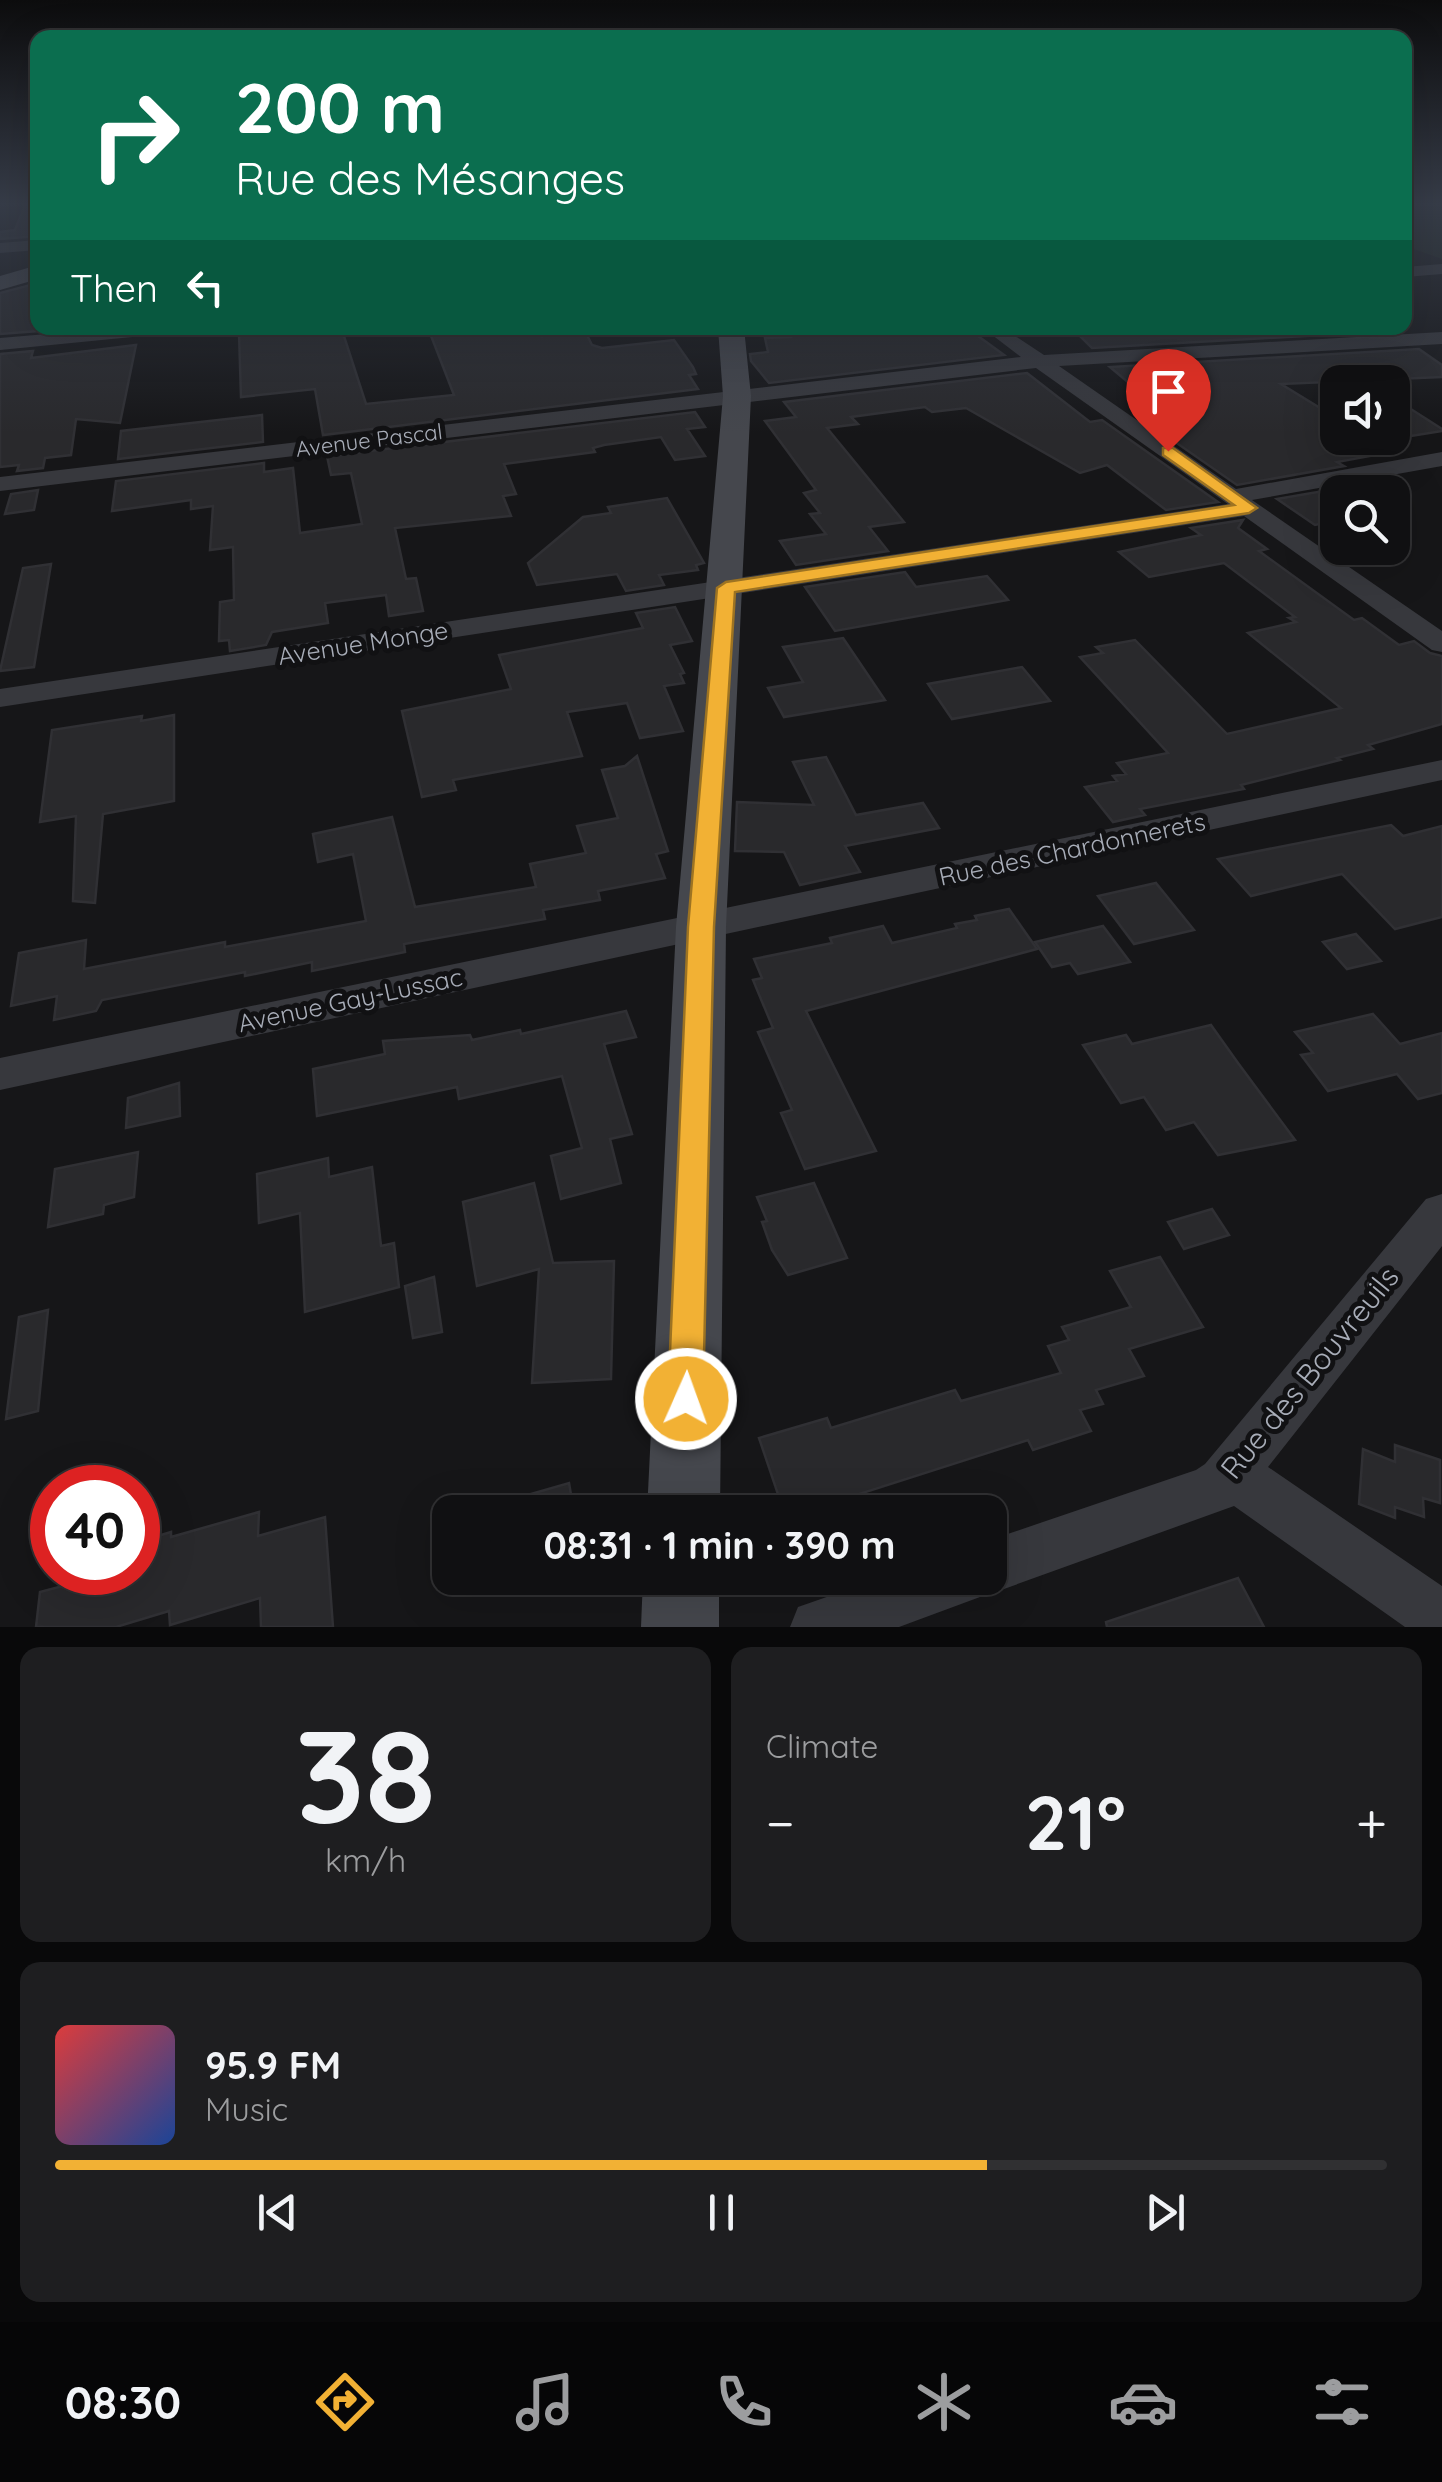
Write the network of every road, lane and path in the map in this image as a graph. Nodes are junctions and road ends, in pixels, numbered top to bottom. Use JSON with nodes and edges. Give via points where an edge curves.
{"nodes":[{"id":1,"x":97,"y":335,"type":"edge"},
{"id":2,"x":732,"y":335,"type":"edge"},
{"id":3,"x":1002,"y":335,"type":"edge"},
{"id":4,"x":1442,"y":338,"type":"edge"},
{"id":5,"x":0,"y":344,"type":"edge"},
{"id":6,"x":1039,"y":361,"type":"junction"},
{"id":7,"x":737,"y":396,"type":"junction"},
{"id":8,"x":1442,"y":459,"type":"edge"},
{"id":9,"x":0,"y":484,"type":"edge"},
{"id":10,"x":1241,"y":502,"type":"junction"},
{"id":11,"x":726,"y":588,"type":"junction"},
{"id":12,"x":1442,"y":643,"type":"edge"},
{"id":13,"x":0,"y":698,"type":"edge"},
{"id":14,"x":1442,"y":770,"type":"edge"},
{"id":15,"x":701,"y":927,"type":"junction"},
{"id":16,"x":0,"y":1074,"type":"edge"},
{"id":17,"x":1442,"y":1212,"type":"edge"},
{"id":18,"x":1231,"y":1473,"type":"junction"},
{"id":19,"x":684,"y":1495,"type":"edge"},
{"id":20,"x":1007,"y":1562,"type":"edge"},
{"id":21,"x":681,"y":1595,"type":"edge"},
{"id":22,"x":911,"y":1595,"type":"edge"},
{"id":23,"x":1442,"y":1619,"type":"edge"},
{"id":24,"x":680,"y":1627,"type":"edge"},
{"id":25,"x":818,"y":1627,"type":"edge"}],
"edges":[{"from":1,"to":5,"type":"street"},
{"from":2,"to":7,"type":"street"},
{"from":3,"to":6,"type":"street"},
{"from":4,"to":6,"type":"street","name":"Avenue Pascal"},
{"from":6,"to":7,"type":"street","name":"Avenue Pascal"},
{"from":6,"to":10,"type":"street"},
{"from":7,"to":9,"type":"street","name":"Avenue Pascal"},
{"from":7,"to":11,"type":"street"},
{"from":8,"to":10,"type":"street","name":"Avenue Monge"},
{"from":10,"to":11,"type":"street","name":"Avenue Monge"},
{"from":10,"to":12,"type":"street"},
{"from":11,"to":13,"type":"street","name":"Avenue Monge"},
{"from":11,"to":15,"type":"street"},
{"from":14,"to":15,"type":"street","name":"Rue des Chardonnerets"},
{"from":15,"to":16,"type":"street","name":"Avenue Gay-Lussac"},
{"from":15,"to":19,"type":"street"},
{"from":17,"to":18,"type":"street","name":"Rue des Bouvreuils"},
{"from":18,"to":20,"type":"street","name":"Rue des Bouvreuils","via":[[1211,1491]]},
{"from":18,"to":23,"type":"street"},
{"from":21,"to":24,"type":"street"},
{"from":22,"to":25,"type":"street"}]}
